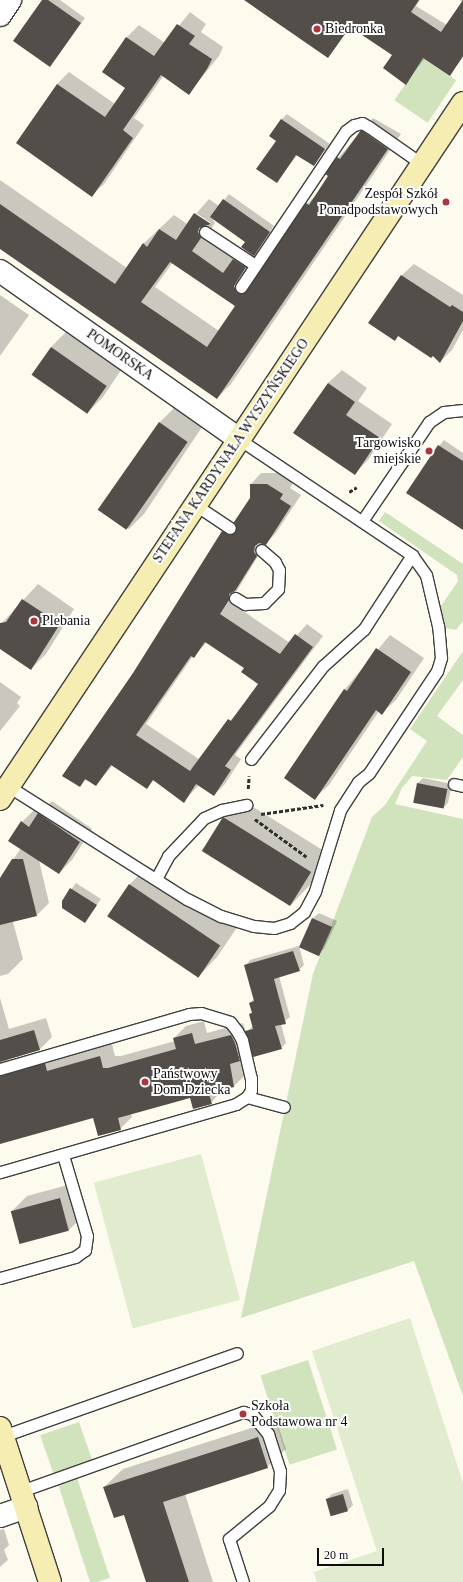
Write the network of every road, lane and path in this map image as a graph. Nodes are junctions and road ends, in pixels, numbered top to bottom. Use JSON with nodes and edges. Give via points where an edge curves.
{"nodes":[{"id":1,"x":10,"y":0,"type":"edge"},
{"id":2,"x":0,"y":15,"type":"edge"},
{"id":3,"x":463,"y":103,"type":"edge"},
{"id":4,"x":422,"y":164,"type":"junction"},
{"id":5,"x":205,"y":232,"type":"dead end"},
{"id":6,"x":255,"y":266,"type":"junction"},
{"id":7,"x":0,"y":270,"type":"edge"},
{"id":8,"x":240,"y":287,"type":"dead end"},
{"id":9,"x":463,"y":410,"type":"edge"},
{"id":10,"x":240,"y":439,"type":"junction"},
{"id":11,"x":194,"y":504,"type":"junction"},
{"id":12,"x":362,"y":521,"type":"junction"},
{"id":13,"x":230,"y":528,"type":"dead end"},
{"id":14,"x":262,"y":550,"type":"dead end"},
{"id":15,"x":412,"y":555,"type":"junction"},
{"id":16,"x":235,"y":598,"type":"dead end"},
{"id":17,"x":251,"y":759,"type":"joint"},
{"id":18,"x":4,"y":793,"type":"edge"},
{"id":19,"x":345,"y":802,"type":"junction"},
{"id":20,"x":246,"y":805,"type":"joint"},
{"id":21,"x":322,"y":868,"type":"junction"},
{"id":22,"x":156,"y":879,"type":"junction"},
{"id":23,"x":0,"y":1069,"type":"edge"},
{"id":24,"x":247,"y":1097,"type":"junction"},
{"id":25,"x":284,"y":1107,"type":"dead end"},
{"id":26,"x":63,"y":1155,"type":"junction"},
{"id":27,"x":0,"y":1172,"type":"edge"},
{"id":28,"x":0,"y":1278,"type":"edge"},
{"id":29,"x":237,"y":1353,"type":"dead end"},
{"id":30,"x":1,"y":1432,"type":"edge"},
{"id":31,"x":23,"y":1499,"type":"junction"},
{"id":32,"x":0,"y":1516,"type":"edge"},
{"id":33,"x":50,"y":1582,"type":"edge"},
{"id":34,"x":243,"y":1582,"type":"edge"}],
"edges":[{"from":1,"to":2,"type":"street"},
{"from":3,"to":4,"type":"street","name":"STEFANA KARDYNAŁA WYSZYŃSKIEGO"},
{"from":4,"to":6,"type":"lane","via":[[369,127],[362,123],[354,125],[346,131]]},
{"from":4,"to":10,"type":"street","name":"STEFANA KARDYNAŁA WYSZYŃSKIEGO"},
{"from":5,"to":6,"type":"lane"},
{"from":6,"to":8,"type":"lane"},
{"from":7,"to":10,"type":"street","name":"POMORSKA"},
{"from":9,"to":12,"type":"lane","via":[[444,412],[430,422]]},
{"from":10,"to":11,"type":"street","name":"STEFANA KARDYNAŁA WYSZYŃSKIEGO"},
{"from":10,"to":12,"type":"lane"},
{"from":11,"to":13,"type":"lane"},
{"from":11,"to":18,"type":"street","name":"STEFANA KARDYNAŁA WYSZYŃSKIEGO"},
{"from":12,"to":15,"type":"lane"},
{"from":14,"to":16,"type":"lane","via":[[275,562],[279,570],[278,589],[264,603],[245,604]]},
{"from":15,"to":17,"type":"lane","via":[[364,628],[322,666]]},
{"from":15,"to":19,"type":"lane","via":[[420,564],[430,589],[441,658],[437,672],[427,688]]},
{"from":17,"to":20,"type":"path"},
{"from":18,"to":22,"type":"lane"},
{"from":19,"to":21,"type":"lane","via":[[340,810]]},
{"from":19,"to":21,"type":"path","via":[[252,815]]},
{"from":20,"to":22,"type":"lane","via":[[222,810],[204,818],[168,856]]},
{"from":21,"to":22,"type":"lane","via":[[315,891],[304,912],[290,923],[274,928],[254,926],[221,916],[187,899]]},
{"from":23,"to":24,"type":"lane","via":[[189,1014],[202,1013],[230,1022],[242,1040],[251,1078],[251,1090]]},
{"from":24,"to":25,"type":"lane"},
{"from":24,"to":26,"type":"lane","via":[[236,1104]]},
{"from":26,"to":27,"type":"lane"},
{"from":26,"to":28,"type":"lane","via":[[87,1236],[85,1250],[76,1257]]},
{"from":29,"to":30,"type":"lane"},
{"from":30,"to":31,"type":"street"},
{"from":31,"to":32,"type":"street"},
{"from":31,"to":33,"type":"street"},
{"from":31,"to":34,"type":"lane","via":[[243,1412],[252,1414],[268,1434],[280,1471],[279,1490],[269,1506],[229,1539]]}]}
